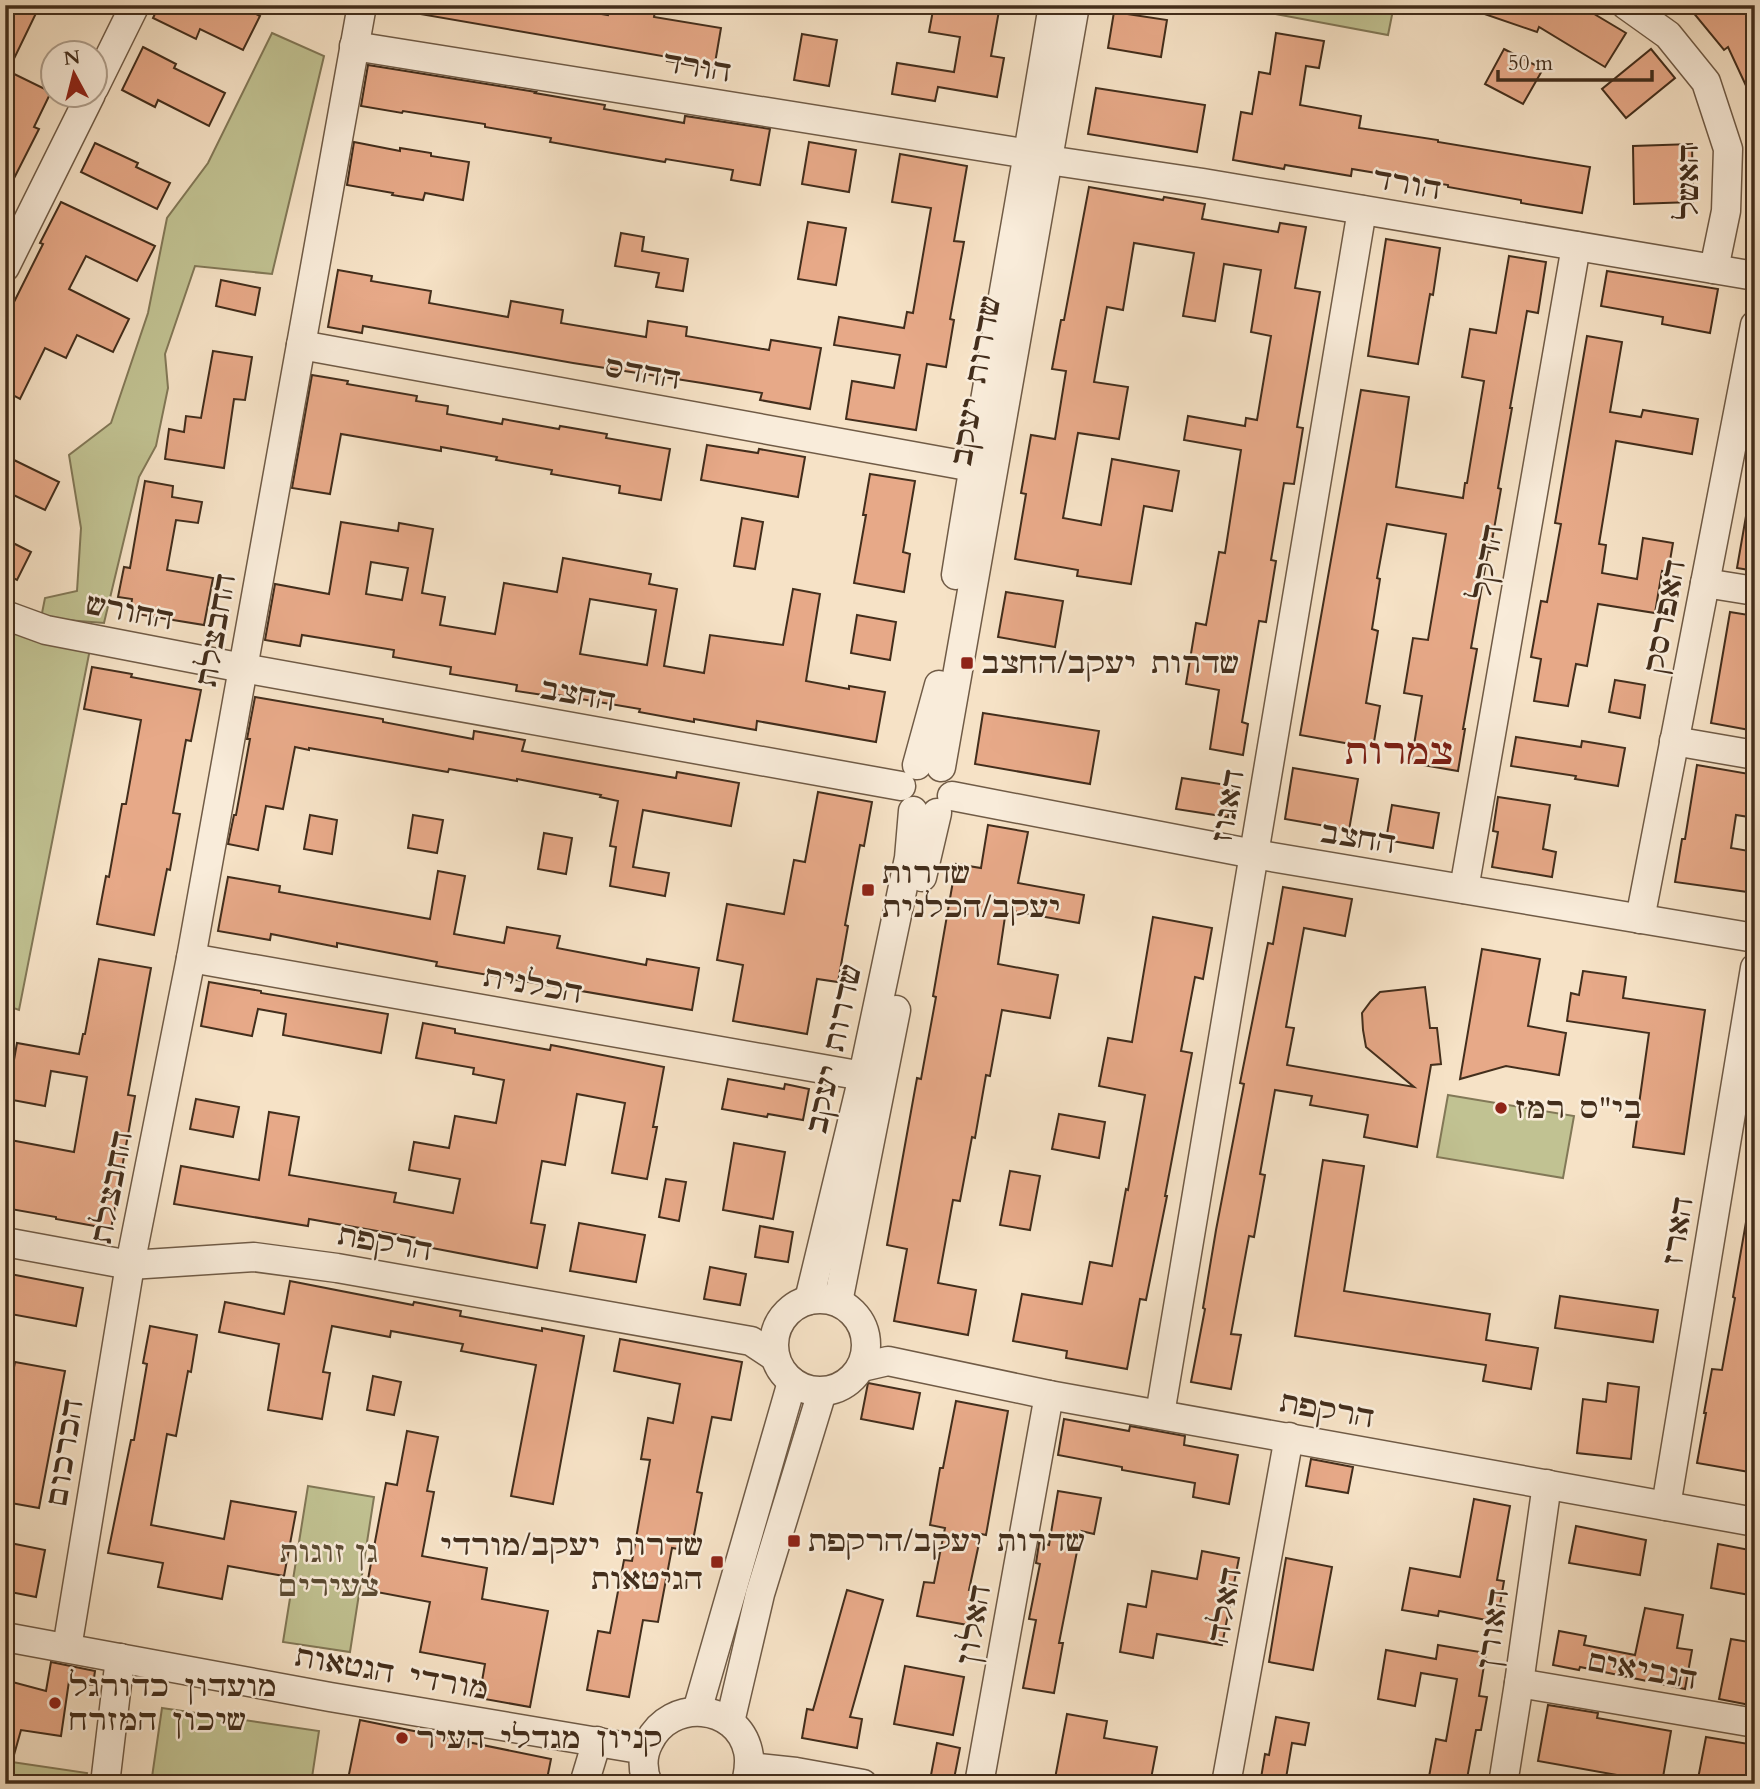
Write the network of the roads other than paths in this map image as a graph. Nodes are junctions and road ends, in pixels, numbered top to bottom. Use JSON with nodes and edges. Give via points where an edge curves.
{"nodes":[{"id":1,"x":135,"y":5,"type":"edge"},
{"id":2,"x":362,"y":5,"type":"edge"},
{"id":3,"x":1053,"y":5,"type":"edge"},
{"id":4,"x":1075,"y":5,"type":"edge"},
{"id":5,"x":1626,"y":5,"type":"edge"},
{"id":6,"x":354,"y":46,"type":"junction"},
{"id":7,"x":108,"y":60,"type":"edge"},
{"id":8,"x":84,"y":108,"type":"edge"},
{"id":9,"x":1038,"y":158,"type":"junction"},
{"id":10,"x":1362,"y":210,"type":"junction"},
{"id":11,"x":1576,"y":246,"type":"junction"},
{"id":12,"x":5,"y":267,"type":"edge"},
{"id":13,"x":1714,"y":269,"type":"junction"},
{"id":14,"x":1755,"y":276,"type":"edge"},
{"id":15,"x":1755,"y":325,"type":"edge"},
{"id":16,"x":301,"y":345,"type":"junction"},
{"id":17,"x":1744,"y":440,"type":"edge"},
{"id":18,"x":973,"y":467,"type":"junction"},
{"id":19,"x":1705,"y":583,"type":"junction"},
{"id":20,"x":1755,"y":591,"type":"edge"},
{"id":21,"x":5,"y":615,"type":"edge"},
{"id":22,"x":243,"y":668,"type":"junction"},
{"id":23,"x":1674,"y":741,"type":"junction"},
{"id":24,"x":1755,"y":755,"type":"edge"},
{"id":25,"x":927,"y":790,"type":"junction"},
{"id":26,"x":1254,"y":854,"type":"junction"},
{"id":27,"x":1464,"y":890,"type":"junction"},
{"id":28,"x":1640,"y":919,"type":"junction"},
{"id":29,"x":1755,"y":938,"type":"edge"},
{"id":30,"x":191,"y":958,"type":"junction"},
{"id":31,"x":1755,"y":968,"type":"edge"},
{"id":32,"x":863,"y":1076,"type":"junction"},
{"id":33,"x":5,"y":1242,"type":"edge"},
{"id":34,"x":130,"y":1265,"type":"junction"},
{"id":35,"x":809,"y":1300,"type":"junction"},
{"id":36,"x":838,"y":1302,"type":"junction"},
{"id":37,"x":777,"y":1328,"type":"junction"},
{"id":38,"x":751,"y":1341,"type":"junction"},
{"id":39,"x":775,"y":1357,"type":"junction"},
{"id":40,"x":872,"y":1357,"type":"junction"},
{"id":41,"x":792,"y":1382,"type":"junction"},
{"id":42,"x":822,"y":1392,"type":"junction"},
{"id":43,"x":1049,"y":1395,"type":"junction"},
{"id":44,"x":1160,"y":1414,"type":"junction"},
{"id":45,"x":1289,"y":1437,"type":"junction"},
{"id":46,"x":1547,"y":1484,"type":"junction"},
{"id":47,"x":1666,"y":1506,"type":"junction"},
{"id":48,"x":1755,"y":1521,"type":"edge"},
{"id":49,"x":5,"y":1637,"type":"edge"},
{"id":50,"x":66,"y":1648,"type":"junction"},
{"id":51,"x":120,"y":1658,"type":"junction"},
{"id":52,"x":1519,"y":1683,"type":"junction"},
{"id":53,"x":697,"y":1711,"type":"junction"},
{"id":54,"x":730,"y":1722,"type":"junction"},
{"id":55,"x":1755,"y":1723,"type":"edge"},
{"id":56,"x":597,"y":1741,"type":"junction"},
{"id":57,"x":645,"y":1750,"type":"junction"},
{"id":58,"x":748,"y":1775,"type":"edge"},
{"id":59,"x":105,"y":1784,"type":"edge"},
{"id":60,"x":584,"y":1784,"type":"edge"},
{"id":61,"x":648,"y":1784,"type":"edge"},
{"id":62,"x":863,"y":1784,"type":"edge"},
{"id":63,"x":979,"y":1784,"type":"edge"},
{"id":64,"x":1226,"y":1784,"type":"edge"},
{"id":65,"x":1503,"y":1784,"type":"edge"}],
"edges":[{"from":1,"to":7,"type":"street"},
{"from":2,"to":6,"type":"street","name":"החבצלת"},
{"from":3,"to":9,"type":"street","name":"שדרות יעקב"},
{"from":4,"to":9,"type":"street","name":"שדרות יעקב"},
{"from":5,"to":13,"type":"street","name":"האשל","via":[[1668,35],[1706,82],[1728,149],[1726,211]]},
{"from":6,"to":9,"type":"street","name":"הורד"},
{"from":6,"to":16,"type":"street","name":"החבצלת"},
{"from":8,"to":12,"type":"street"},
{"from":9,"to":10,"type":"street","name":"הורד"},
{"from":9,"to":18,"type":"street","name":"שדרות יעקב"},
{"from":9,"to":25,"type":"street","name":"שדרות יעקב"},
{"from":10,"to":11,"type":"street","name":"הורד"},
{"from":10,"to":26,"type":"street","name":"האגוז"},
{"from":11,"to":13,"type":"street","name":"הורד"},
{"from":11,"to":27,"type":"street","name":"הדקל"},
{"from":13,"to":14,"type":"street","name":"הורד"},
{"from":15,"to":17,"type":"street","name":"האפרסק"},
{"from":16,"to":18,"type":"street","name":"ההדס"},
{"from":16,"to":22,"type":"street","name":"החבצלת"},
{"from":17,"to":19,"type":"street","name":"האפרסק"},
{"from":18,"to":25,"type":"street","name":"שדרות יעקב"},
{"from":19,"to":20,"type":"street"},
{"from":19,"to":23,"type":"street","name":"האפרסק"},
{"from":21,"to":22,"type":"street","name":"החורש","via":[[46,630]]},
{"from":22,"to":25,"type":"street","name":"החצב"},
{"from":22,"to":30,"type":"street","name":"החבצלת"},
{"from":23,"to":24,"type":"street"},
{"from":23,"to":28,"type":"street","name":"האפרסק"},
{"from":25,"to":26,"type":"street","name":"החצב"},
{"from":25,"to":32,"type":"street","name":"שדרות יעקב"},
{"from":25,"to":36,"type":"street","name":"שדרות יעקב","via":[[924,863]]},
{"from":26,"to":27,"type":"street","name":"החצב"},
{"from":26,"to":44,"type":"street","name":"האגוז"},
{"from":27,"to":28,"type":"street","name":"החצב"},
{"from":28,"to":29,"type":"street","name":"החצב"},
{"from":30,"to":32,"type":"street","name":"הכלנית"},
{"from":30,"to":34,"type":"street","name":"החבצלת"},
{"from":31,"to":47,"type":"street","name":"הארז"},
{"from":32,"to":35,"type":"street","name":"שדרות יעקב"},
{"from":33,"to":34,"type":"street","name":"הרקפת"},
{"from":34,"to":38,"type":"street","name":"הרקפת","via":[[254,1257]]},
{"from":34,"to":50,"type":"street","name":"הכרכום"},
{"from":35,"to":36,"type":"street"},
{"from":35,"to":37,"type":"street","via":[[785,1315]]},
{"from":36,"to":40,"type":"street","via":[[860,1321]]},
{"from":37,"to":38,"type":"street"},
{"from":37,"to":39,"type":"street"},
{"from":38,"to":39,"type":"street","name":"הרקפת"},
{"from":39,"to":41,"type":"street"},
{"from":40,"to":42,"type":"street","via":[[852,1380]]},
{"from":40,"to":43,"type":"street","name":"הרקפת"},
{"from":41,"to":42,"type":"street"},
{"from":41,"to":53,"type":"street"},
{"from":42,"to":54,"type":"street","via":[[760,1594]]},
{"from":43,"to":44,"type":"street","name":"הרקפת"},
{"from":43,"to":63,"type":"street","name":"האלון"},
{"from":44,"to":45,"type":"street","name":"הרקפת"},
{"from":45,"to":46,"type":"street","name":"הרקפת"},
{"from":45,"to":64,"type":"street","name":"האלה"},
{"from":46,"to":47,"type":"street","name":"הרקפת"},
{"from":46,"to":52,"type":"street","name":"האורן"},
{"from":47,"to":48,"type":"street","name":"הרקפת"},
{"from":49,"to":50,"type":"street","name":"מורדי הגטאות"},
{"from":50,"to":51,"type":"street","name":"מורדי הגטאות"},
{"from":51,"to":56,"type":"street","name":"מורדי הגטאות"},
{"from":51,"to":59,"type":"street"},
{"from":52,"to":55,"type":"street","name":"הנביאים"},
{"from":52,"to":65,"type":"street","name":"האורן"},
{"from":53,"to":54,"type":"street"},
{"from":53,"to":57,"type":"street","via":[[664,1721]]},
{"from":54,"to":58,"type":"street","via":[[748,1750]]},
{"from":56,"to":57,"type":"street","name":"מורדי הגטאות"},
{"from":56,"to":60,"type":"street"},
{"from":57,"to":61,"type":"street"},
{"from":58,"to":62,"type":"street","via":[[796,1772]]}]}
